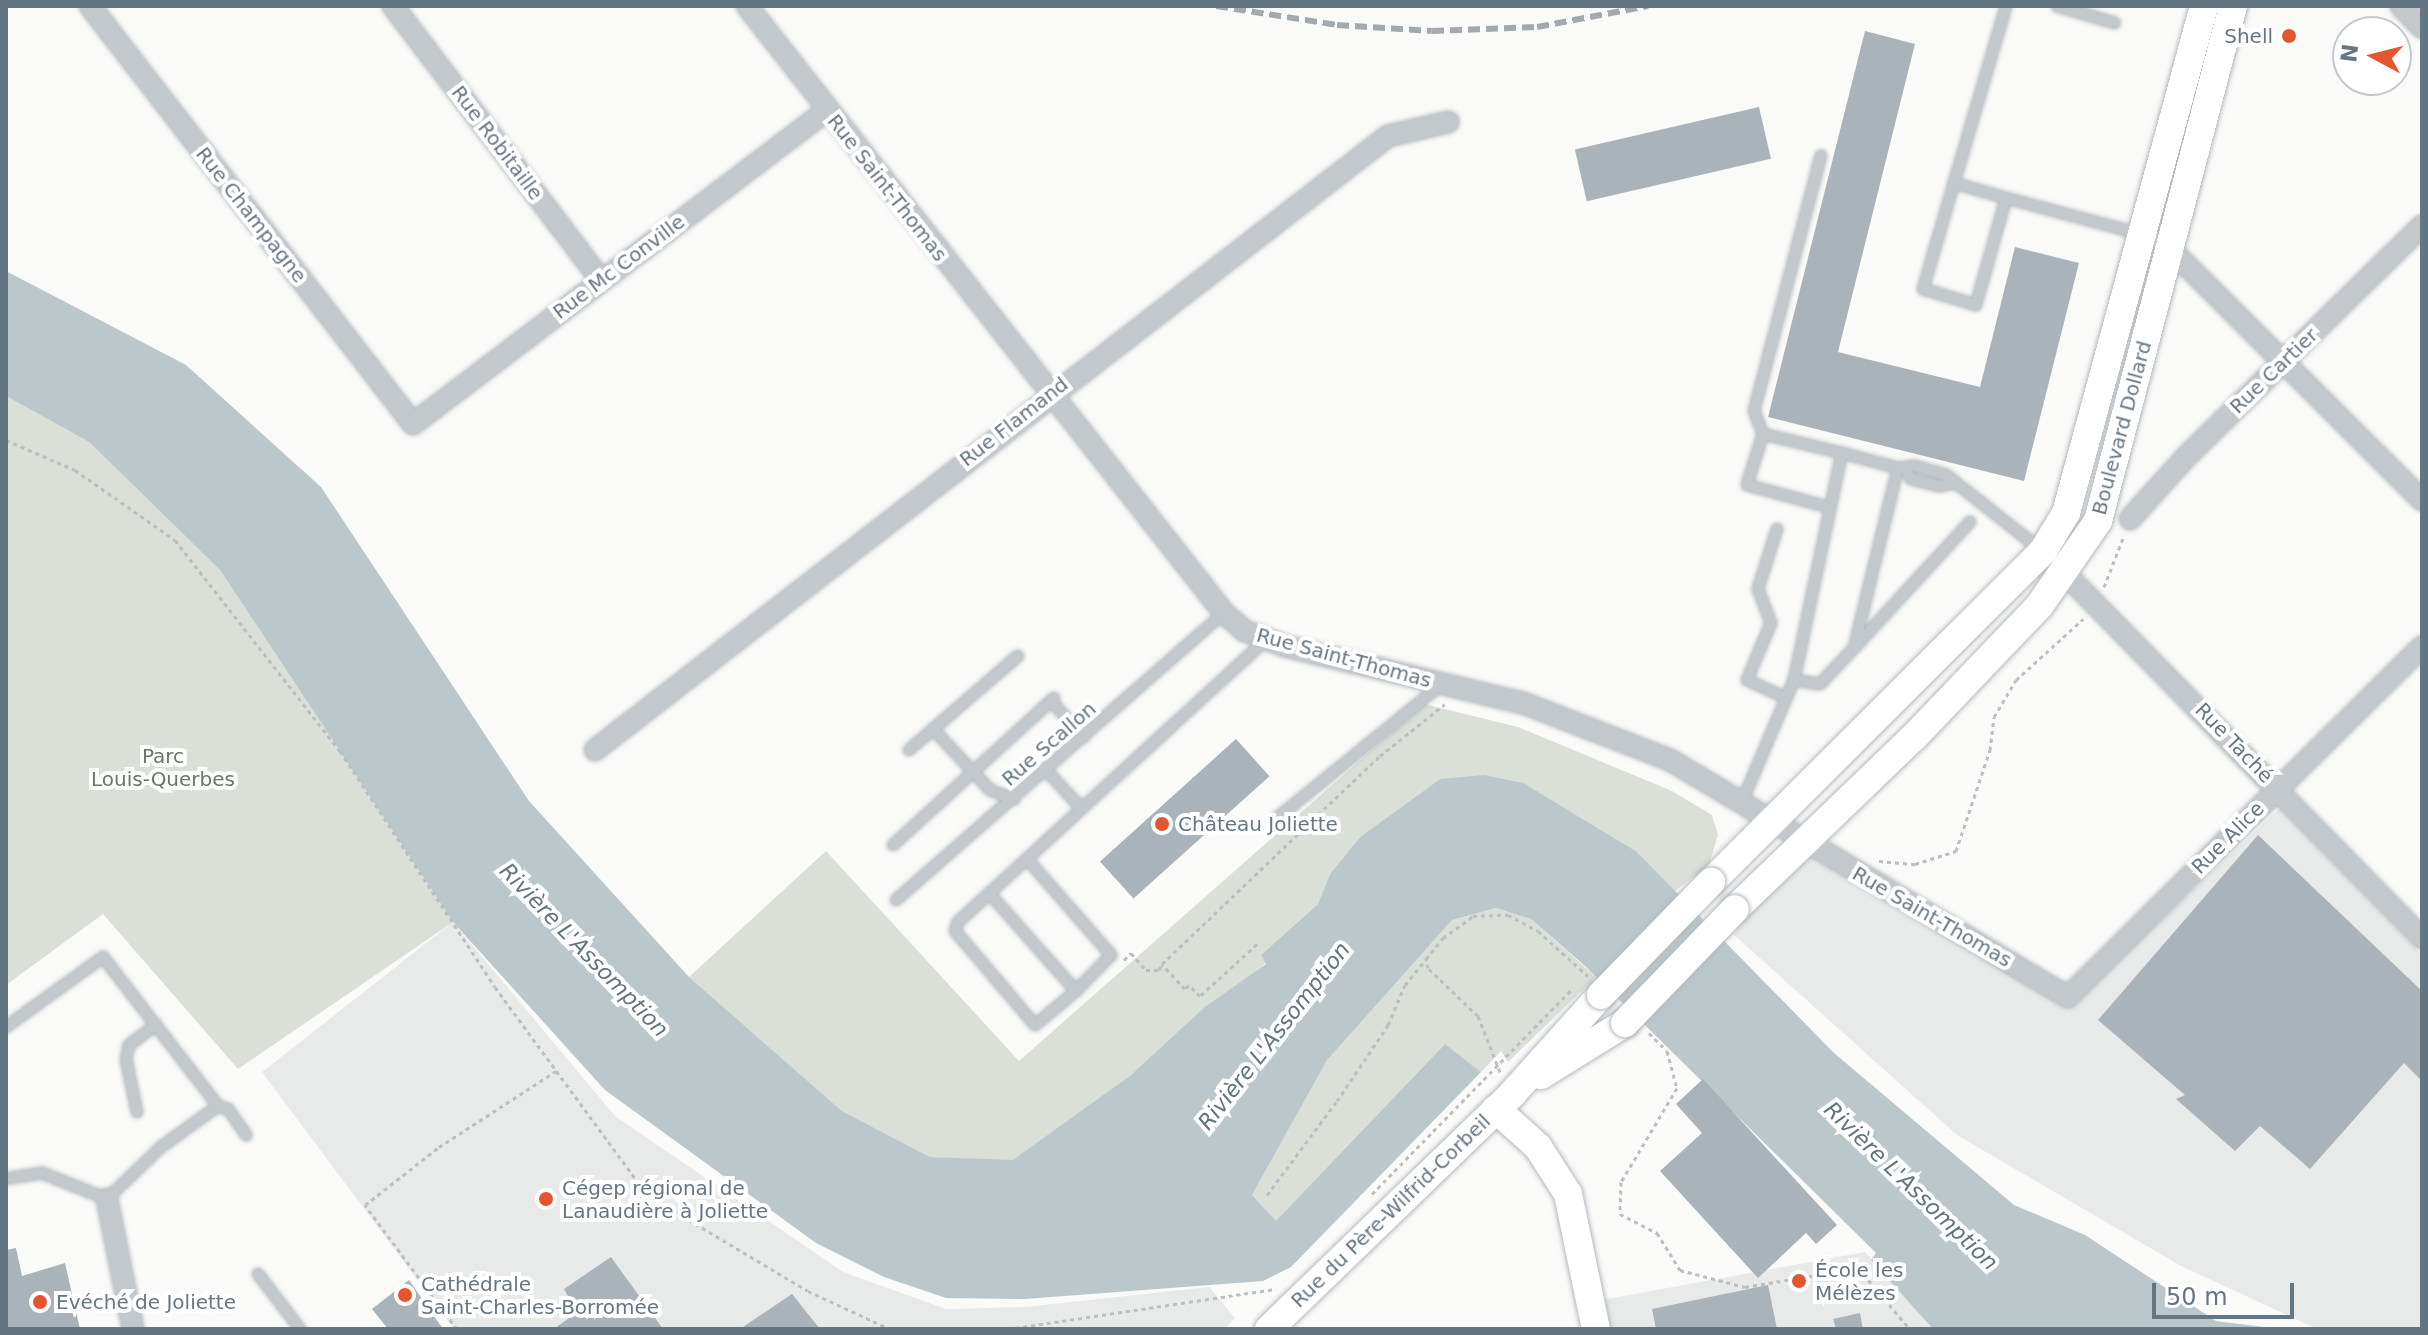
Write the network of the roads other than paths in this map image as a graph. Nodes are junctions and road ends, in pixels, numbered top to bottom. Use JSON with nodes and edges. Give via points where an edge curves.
{"nodes":[{"id":1,"x":90,"y":6,"type":"edge"},
{"id":2,"x":393,"y":6,"type":"edge"},
{"id":3,"x":747,"y":6,"type":"edge"},
{"id":4,"x":2006,"y":6,"type":"edge"},
{"id":5,"x":2057,"y":6,"type":"edge"},
{"id":6,"x":2204,"y":6,"type":"edge"},
{"id":7,"x":2233,"y":6,"type":"edge"},
{"id":8,"x":2401,"y":6,"type":"edge"},
{"id":9,"x":2115,"y":23,"type":"dead end"},
{"id":10,"x":2422,"y":28,"type":"edge"},
{"id":11,"x":826,"y":111,"type":"junction"},
{"id":12,"x":1448,"y":122,"type":"dead end"},
{"id":13,"x":1821,"y":156,"type":"dead end"},
{"id":14,"x":1954,"y":183,"type":"junction"},
{"id":15,"x":2006,"y":198,"type":"junction"},
{"id":16,"x":2422,"y":226,"type":"edge"},
{"id":17,"x":2143,"y":235,"type":"junction"},
{"id":18,"x":2170,"y":244,"type":"junction"},
{"id":19,"x":602,"y":281,"type":"junction"},
{"id":20,"x":2285,"y":360,"type":"junction"},
{"id":21,"x":1050,"y":394,"type":"junction"},
{"id":22,"x":413,"y":424,"type":"joint"},
{"id":23,"x":1763,"y":434,"type":"junction"},
{"id":24,"x":1842,"y":453,"type":"junction"},
{"id":25,"x":1902,"y":469,"type":"junction"},
{"id":26,"x":2422,"y":500,"type":"edge"},
{"id":27,"x":1828,"y":507,"type":"junction"},
{"id":28,"x":2130,"y":519,"type":"road end"},
{"id":29,"x":1970,"y":522,"type":"dead end"},
{"id":30,"x":1777,"y":529,"type":"dead end"},
{"id":31,"x":2043,"y":551,"type":"junction"},
{"id":32,"x":2067,"y":572,"type":"junction"},
{"id":33,"x":1224,"y":613,"type":"junction"},
{"id":34,"x":1267,"y":639,"type":"junction"},
{"id":35,"x":2422,"y":647,"type":"edge"},
{"id":36,"x":1854,"y":648,"type":"junction"},
{"id":37,"x":1018,"y":656,"type":"dead end"},
{"id":38,"x":1794,"y":680,"type":"junction"},
{"id":39,"x":1442,"y":684,"type":"junction"},
{"id":40,"x":1786,"y":698,"type":"junction"},
{"id":41,"x":933,"y":729,"type":"junction"},
{"id":42,"x":1084,"y":737,"type":"junction"},
{"id":43,"x":595,"y":750,"type":"dead end"},
{"id":44,"x":909,"y":750,"type":"dead end"},
{"id":45,"x":971,"y":771,"type":"junction"},
{"id":46,"x":1047,"y":771,"type":"junction"},
{"id":47,"x":2278,"y":788,"type":"junction"},
{"id":48,"x":1014,"y":799,"type":"junction"},
{"id":49,"x":1741,"y":804,"type":"junction"},
{"id":50,"x":1081,"y":808,"type":"junction"},
{"id":51,"x":1276,"y":819,"type":"dead end"},
{"id":52,"x":1771,"y":823,"type":"junction"},
{"id":53,"x":1806,"y":843,"type":"junction"},
{"id":54,"x":893,"y":845,"type":"dead end"},
{"id":55,"x":1027,"y":859,"type":"junction"},
{"id":56,"x":1711,"y":882,"type":"joint"},
{"id":57,"x":989,"y":893,"type":"junction"},
{"id":58,"x":896,"y":900,"type":"dead end"},
{"id":59,"x":1735,"y":909,"type":"joint"},
{"id":60,"x":2422,"y":938,"type":"edge"},
{"id":61,"x":1076,"y":991,"type":"junction"},
{"id":62,"x":2068,"y":997,"type":"joint"},
{"id":63,"x":156,"y":1025,"type":"junction"},
{"id":64,"x":6,"y":1027,"type":"edge"},
{"id":65,"x":1504,"y":1101,"type":"junction"},
{"id":66,"x":218,"y":1106,"type":"junction"},
{"id":67,"x":137,"y":1112,"type":"dead end"},
{"id":68,"x":246,"y":1135,"type":"dead end"},
{"id":69,"x":6,"y":1179,"type":"edge"},
{"id":70,"x":107,"y":1199,"type":"junction"},
{"id":71,"x":258,"y":1274,"type":"dead end"},
{"id":72,"x":133,"y":1329,"type":"edge"},
{"id":73,"x":300,"y":1329,"type":"edge"},
{"id":74,"x":1269,"y":1329,"type":"edge"},
{"id":75,"x":1596,"y":1329,"type":"edge"}],
"edges":[{"from":1,"to":22,"type":"street","name":"Rue Champagne"},
{"from":2,"to":19,"type":"street","name":"Rue Robitaille"},
{"from":3,"to":11,"type":"street","name":"Rue Saint-Thomas"},
{"from":4,"to":14,"type":"lane"},
{"from":5,"to":9,"type":"lane"},
{"from":6,"to":17,"type":"main road","name":"Boulevard Dollard"},
{"from":7,"to":18,"type":"main road","name":"Boulevard Dollard"},
{"from":8,"to":10,"type":"street"},
{"from":11,"to":19,"type":"street","name":"Rue Mc Conville"},
{"from":11,"to":21,"type":"street","name":"Rue Saint-Thomas"},
{"from":12,"to":21,"type":"street","name":"Rue Flamand","via":[[1388,136]]},
{"from":13,"to":23,"type":"lane","via":[[1754,411]]},
{"from":14,"to":15,"type":"lane"},
{"from":14,"to":15,"type":"lane","via":[[1923,289],[1976,305]]},
{"from":15,"to":17,"type":"lane"},
{"from":16,"to":20,"type":"street","name":"Rue Cartier"},
{"from":17,"to":18,"type":"street"},
{"from":17,"to":31,"type":"main road","name":"Boulevard Dollard","via":[[2085,456],[2066,513]]},
{"from":18,"to":20,"type":"street"},
{"from":18,"to":32,"type":"main road","name":"Boulevard Dollard","via":[[2098,521]]},
{"from":19,"to":22,"type":"street","name":"Rue Mc Conville"},
{"from":20,"to":26,"type":"street"},
{"from":20,"to":28,"type":"street","name":"Rue Cartier"},
{"from":21,"to":33,"type":"street","name":"Rue Saint-Thomas"},
{"from":21,"to":43,"type":"street","name":"Rue Flamand"},
{"from":23,"to":24,"type":"lane"},
{"from":23,"to":27,"type":"lane","via":[[1747,485]]},
{"from":24,"to":25,"type":"lane"},
{"from":24,"to":27,"type":"lane"},
{"from":25,"to":31,"type":"lane","via":[[1911,479],[1939,486],[1954,483]]},
{"from":25,"to":36,"type":"lane"},
{"from":27,"to":38,"type":"lane"},
{"from":29,"to":36,"type":"lane"},
{"from":30,"to":40,"type":"lane","via":[[1758,589],[1771,623],[1747,680]]},
{"from":31,"to":32,"type":"street","name":"Rue Taché"},
{"from":31,"to":52,"type":"main road","name":"Boulevard Dollard"},
{"from":32,"to":47,"type":"street","name":"Rue Taché"},
{"from":32,"to":53,"type":"main road","name":"Boulevard Dollard"},
{"from":33,"to":34,"type":"street","name":"Rue Saint-Thomas","via":[[1245,631]]},
{"from":33,"to":42,"type":"lane","name":"Rue Scallon"},
{"from":34,"to":39,"type":"street","name":"Rue Saint-Thomas"},
{"from":34,"to":50,"type":"lane"},
{"from":35,"to":47,"type":"street","name":"Rue Alice"},
{"from":36,"to":38,"type":"lane","via":[[1820,684]]},
{"from":37,"to":41,"type":"lane"},
{"from":38,"to":40,"type":"lane"},
{"from":39,"to":49,"type":"street","name":"Rue Saint-Thomas","via":[[1523,703],[1670,760]]},
{"from":39,"to":51,"type":"lane"},
{"from":40,"to":49,"type":"lane"},
{"from":41,"to":44,"type":"lane"},
{"from":41,"to":45,"type":"lane"},
{"from":42,"to":45,"type":"lane","via":[[1052,699]]},
{"from":42,"to":46,"type":"lane","name":"Rue Scallon"},
{"from":45,"to":48,"type":"lane","via":[[990,790]]},
{"from":45,"to":54,"type":"lane"},
{"from":46,"to":48,"type":"lane","name":"Rue Scallon"},
{"from":46,"to":50,"type":"lane"},
{"from":47,"to":60,"type":"street","name":"Rue Taché"},
{"from":47,"to":62,"type":"street","name":"Rue Alice"},
{"from":48,"to":58,"type":"lane","name":"Rue Scallon"},
{"from":49,"to":52,"type":"street","name":"Rue Saint-Thomas"},
{"from":50,"to":55,"type":"lane"},
{"from":52,"to":53,"type":"street","name":"Rue Saint-Thomas"},
{"from":52,"to":56,"type":"main road","name":"Boulevard Dollard"},
{"from":53,"to":59,"type":"main road","name":"Boulevard Dollard"},
{"from":53,"to":62,"type":"street","name":"Rue Saint-Thomas"},
{"from":55,"to":57,"type":"lane"},
{"from":55,"to":61,"type":"lane","via":[[1111,955]]},
{"from":56,"to":65,"type":"main road","name":"Rue du Père-Wilfrid-Corbeil","bridge":true,"via":[[1595,985]]},
{"from":57,"to":61,"type":"lane"},
{"from":57,"to":61,"type":"lane","via":[[955,931],[1035,1025]]},
{"from":59,"to":65,"type":"main road","name":"Rue du Père-Wilfrid-Corbeil","bridge":true,"via":[[1636,1027]]},
{"from":63,"to":64,"type":"lane","via":[[103,957]]},
{"from":63,"to":66,"type":"lane"},
{"from":63,"to":67,"type":"lane","via":[[129,1045],[126,1059]]},
{"from":65,"to":74,"type":"main road","name":"Rue du Père-Wilfrid-Corbeil"},
{"from":65,"to":75,"type":"main road","via":[[1568,1194]]},
{"from":66,"to":68,"type":"lane","via":[[228,1109]]},
{"from":66,"to":70,"type":"lane","via":[[161,1147]]},
{"from":69,"to":70,"type":"lane","via":[[42,1173]]},
{"from":70,"to":72,"type":"street"},
{"from":71,"to":73,"type":"lane"}]}
